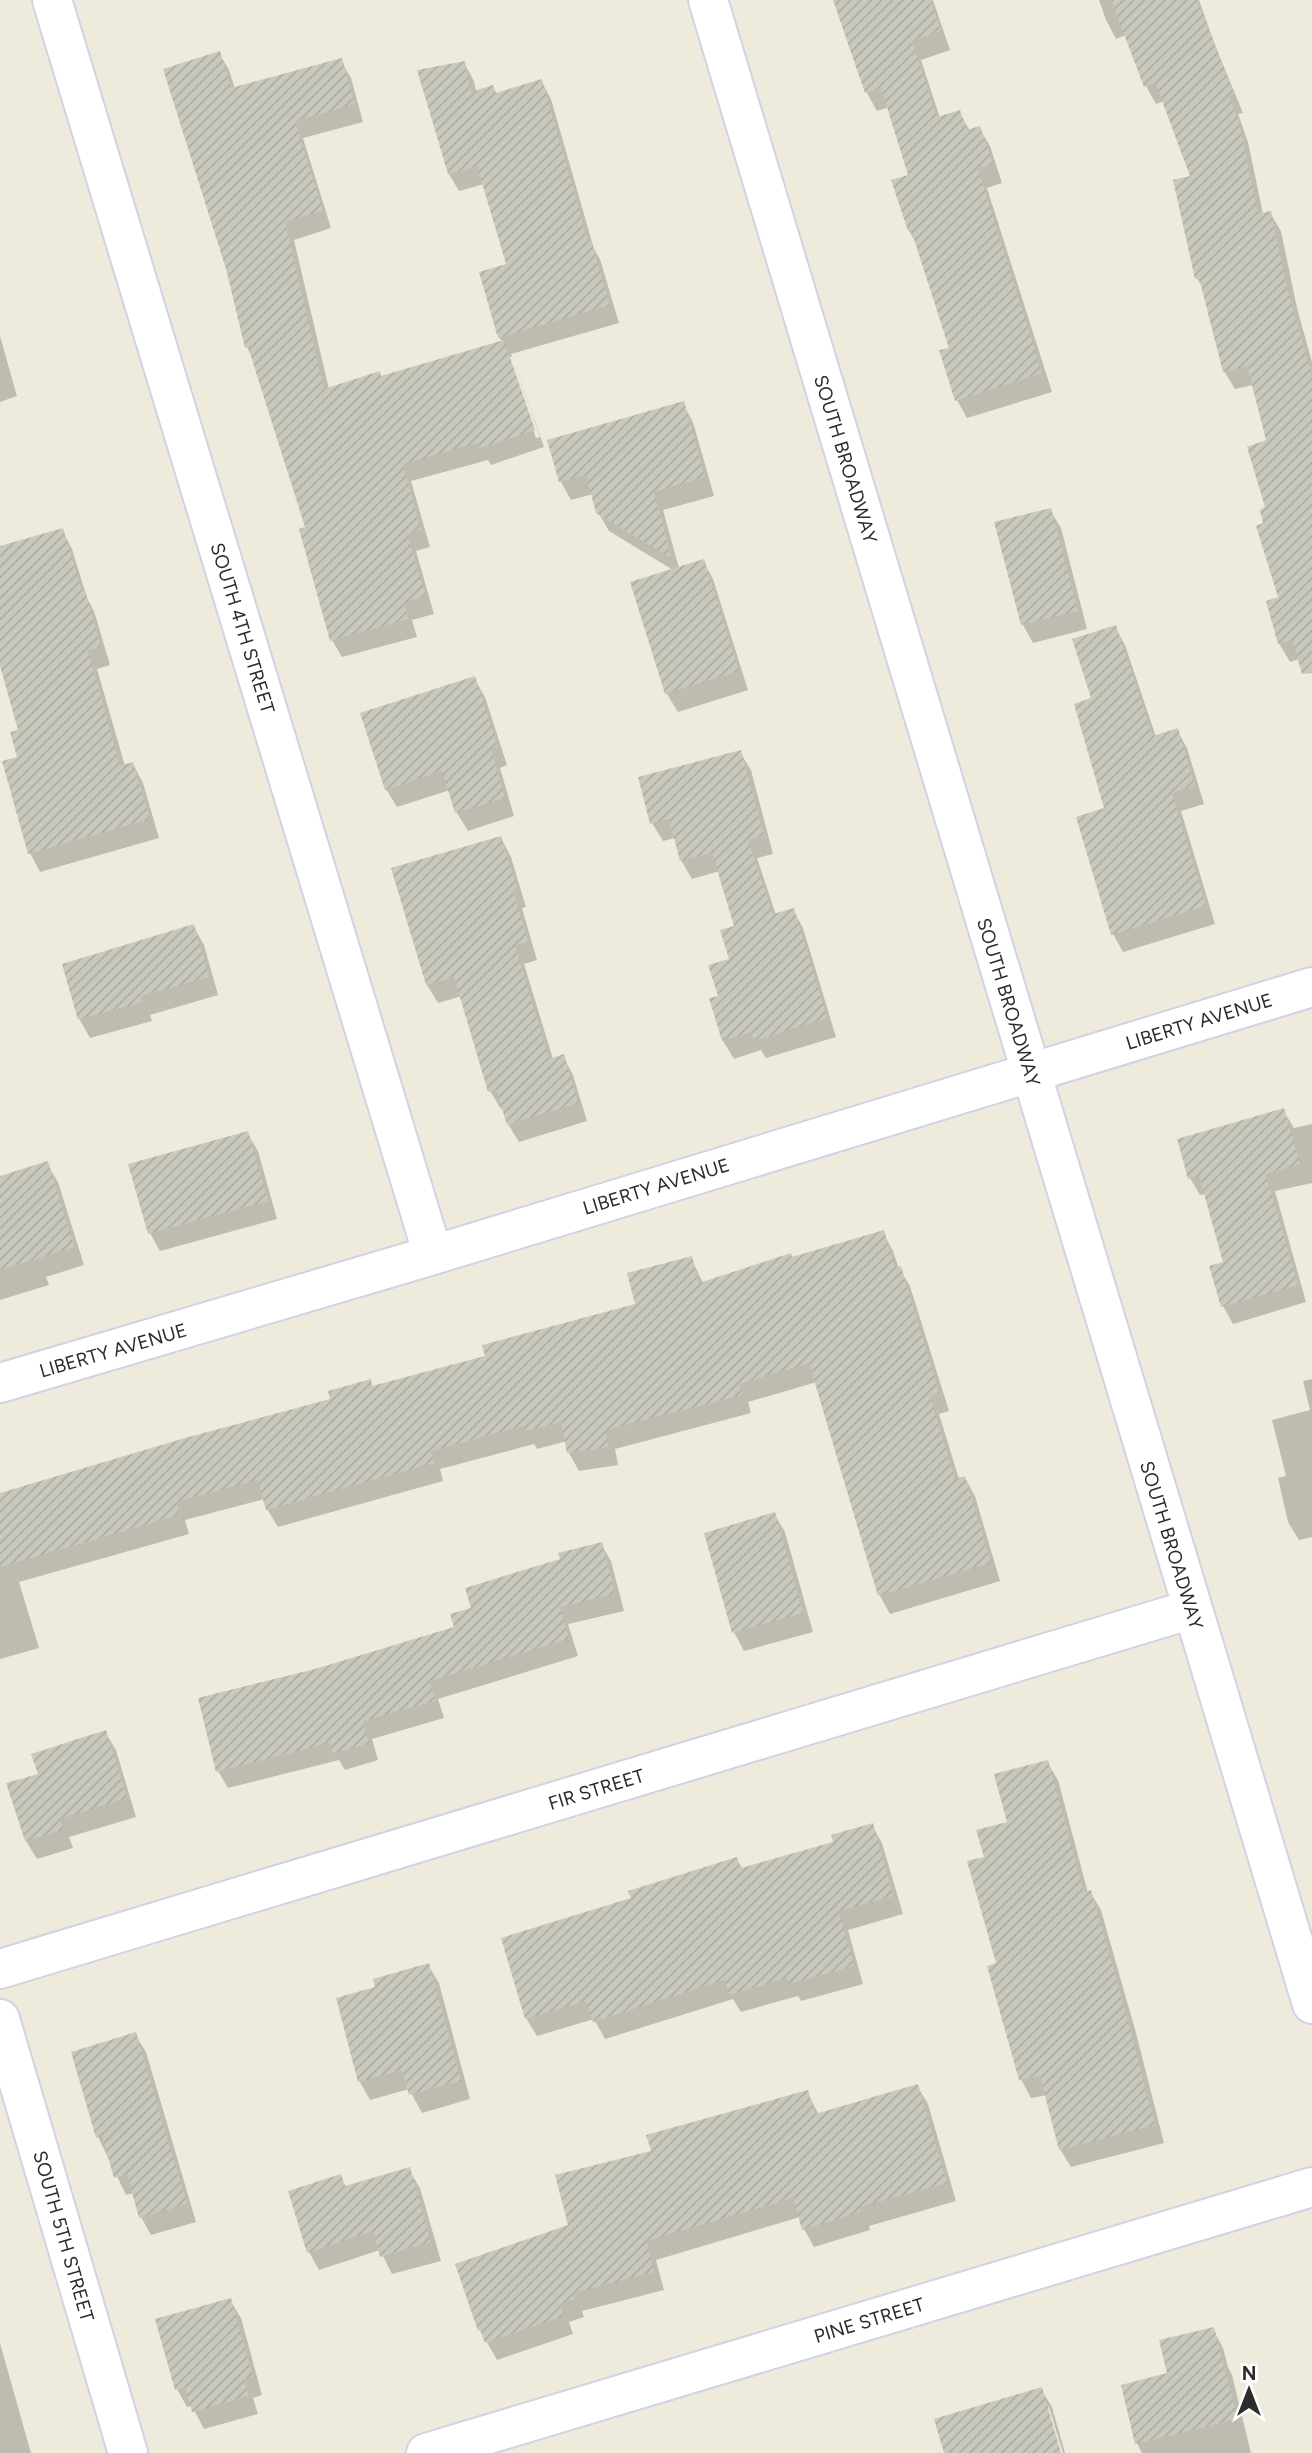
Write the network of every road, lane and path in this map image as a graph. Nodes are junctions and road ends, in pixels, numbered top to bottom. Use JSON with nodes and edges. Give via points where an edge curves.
{"nodes":[{"id":1,"x":52,"y":0,"type":"edge"},
{"id":2,"x":708,"y":0,"type":"edge"},
{"id":3,"x":1312,"y":987,"type":"edge"},
{"id":4,"x":1030,"y":1071,"type":"junction"},
{"id":5,"x":433,"y":1255,"type":"junction"},
{"id":6,"x":0,"y":1383,"type":"edge"},
{"id":7,"x":1192,"y":1609,"type":"junction"},
{"id":8,"x":0,"y":1969,"type":"edge"},
{"id":9,"x":1312,"y":2004,"type":"edge"},
{"id":10,"x":0,"y":2019,"type":"edge"},
{"id":11,"x":1312,"y":2187,"type":"edge"},
{"id":12,"x":128,"y":2453,"type":"edge"},
{"id":13,"x":426,"y":2453,"type":"edge"}],
"edges":[{"from":1,"to":5,"type":"street","name":"SOUTH 4TH STREET"},
{"from":2,"to":4,"type":"street","name":"SOUTH BROADWAY"},
{"from":3,"to":4,"type":"street","name":"LIBERTY AVENUE"},
{"from":4,"to":5,"type":"street","name":"LIBERTY AVENUE"},
{"from":4,"to":7,"type":"street","name":"SOUTH BROADWAY"},
{"from":5,"to":6,"type":"street","name":"LIBERTY AVENUE"},
{"from":7,"to":8,"type":"street","name":"FIR STREET"},
{"from":7,"to":9,"type":"street","name":"SOUTH BROADWAY"},
{"from":10,"to":12,"type":"street","name":"SOUTH 5TH STREET"},
{"from":11,"to":13,"type":"street","name":"PINE STREET"}]}
